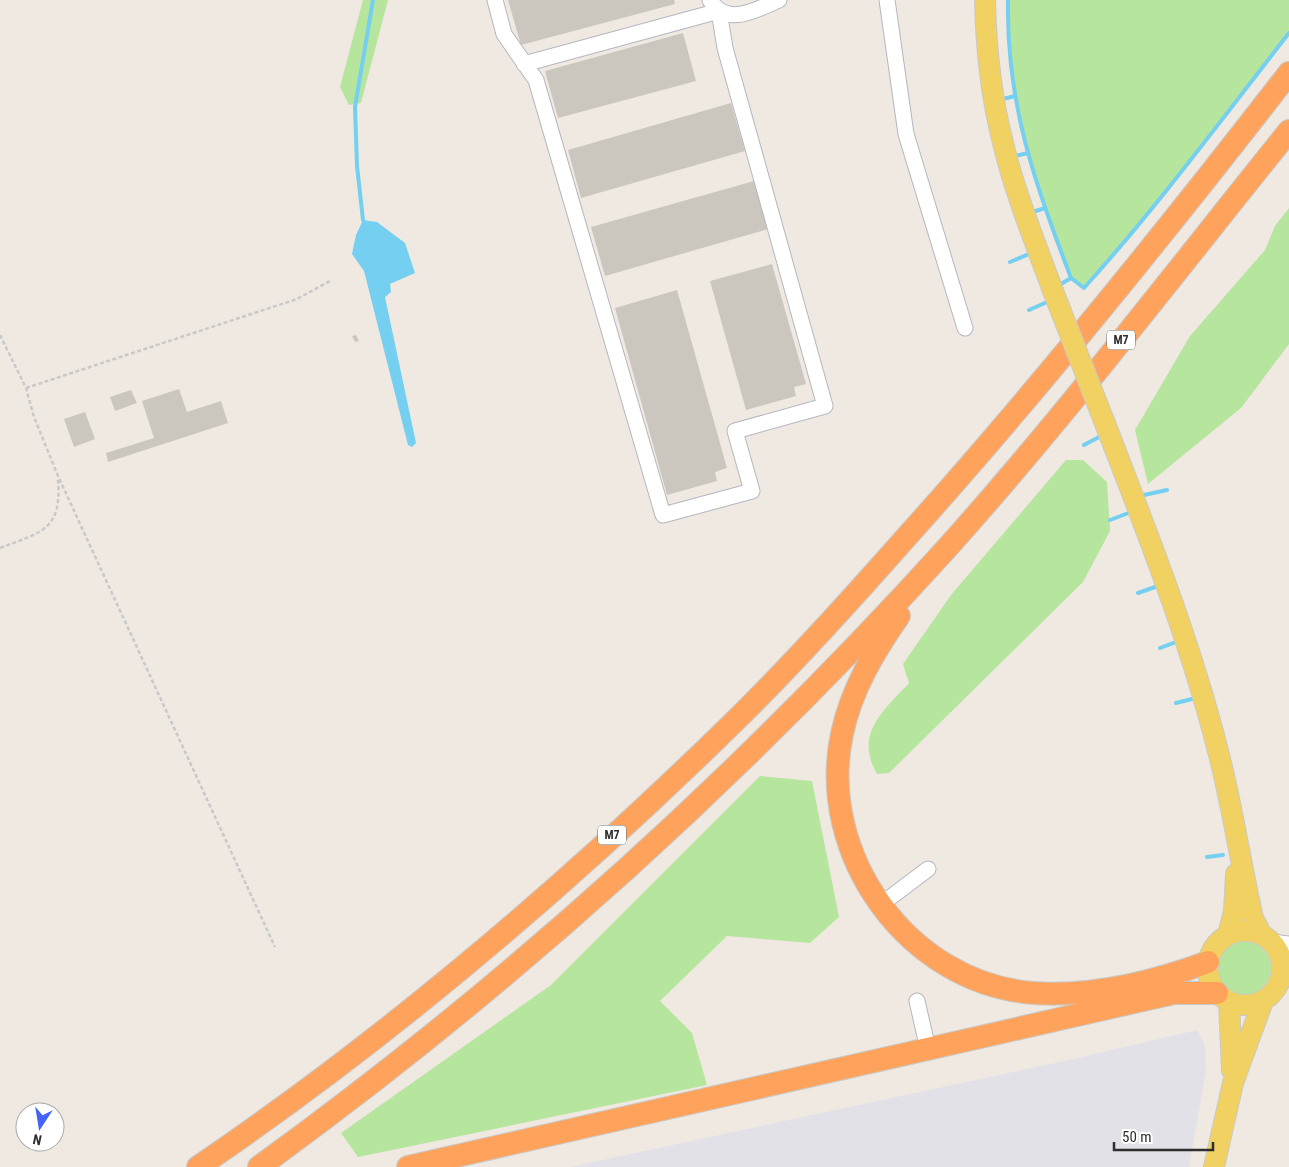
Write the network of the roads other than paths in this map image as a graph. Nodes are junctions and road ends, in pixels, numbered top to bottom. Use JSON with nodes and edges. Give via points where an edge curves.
{"nodes":[{"id":1,"x":495,"y":0,"type":"edge"},
{"id":2,"x":779,"y":0,"type":"edge"},
{"id":3,"x":887,"y":0,"type":"edge"},
{"id":4,"x":985,"y":0,"type":"edge"},
{"id":5,"x":714,"y":5,"type":"edge"},
{"id":6,"x":524,"y":64,"type":"junction"},
{"id":7,"x":1289,"y":73,"type":"edge"},
{"id":8,"x":1289,"y":131,"type":"edge"},
{"id":9,"x":965,"y":328,"type":"dead end"},
{"id":10,"x":948,"y":546,"type":"junction"},
{"id":11,"x":1234,"y":825,"type":"junction"},
{"id":12,"x":928,"y":869,"type":"dead end"},
{"id":13,"x":879,"y":906,"type":"junction"},
{"id":14,"x":1228,"y":934,"type":"junction"},
{"id":15,"x":1274,"y":940,"type":"edge"},
{"id":16,"x":1208,"y":962,"type":"junction"},
{"id":17,"x":1285,"y":974,"type":"edge"},
{"id":18,"x":1223,"y":997,"type":"junction"},
{"id":19,"x":917,"y":1001,"type":"dead end"},
{"id":20,"x":1263,"y":1001,"type":"junction"},
{"id":21,"x":928,"y":1049,"type":"junction"},
{"id":22,"x":1233,"y":1083,"type":"junction"},
{"id":23,"x":198,"y":1167,"type":"edge"},
{"id":24,"x":259,"y":1167,"type":"edge"},
{"id":25,"x":408,"y":1167,"type":"edge"},
{"id":26,"x":1214,"y":1167,"type":"edge"}],
"edges":[{"from":1,"to":6,"type":"lane","via":[[504,34]]},
{"from":2,"to":5,"type":"lane","via":[[734,16]]},
{"from":3,"to":9,"type":"lane","via":[[906,134]]},
{"from":4,"to":11,"type":"main road","bridge":true,"via":[[991,83],[1003,144],[1053,291],[1191,656],[1217,748]]},
{"from":5,"to":6,"type":"lane"},
{"from":5,"to":6,"type":"lane","via":[[825,406],[735,431],[752,491],[662,515],[536,80]]},
{"from":7,"to":23,"type":"highway","number":"M7","via":[[1114,294],[981,454],[846,605],[738,718],[593,854],[455,974]]},
{"from":8,"to":10,"type":"highway","number":"M7"},
{"from":10,"to":13,"type":"highway","via":[[864,672],[848,706],[841,736],[839,804],[849,846]]},
{"from":10,"to":24,"type":"highway","number":"M7","via":[[813,692],[651,850],[478,1000]]},
{"from":11,"to":14,"type":"main road","via":[[1235,897]]},
{"from":11,"to":15,"type":"main road","via":[[1253,918]]},
{"from":12,"to":13,"type":"lane"},
{"from":13,"to":16,"type":"highway","via":[[905,934],[941,962],[972,978],[1003,988],[1073,994],[1177,974]]},
{"from":14,"to":15,"type":"main road","via":[[1244,930]]},
{"from":14,"to":16,"type":"main road","via":[[1214,946]]},
{"from":15,"to":17,"type":"main road"},
{"from":16,"to":18,"type":"main road","via":[[1209,978]]},
{"from":17,"to":20,"type":"main road","via":[[1274,992]]},
{"from":18,"to":20,"type":"main road","via":[[1249,1005]]},
{"from":18,"to":21,"type":"highway","via":[[1174,994]]},
{"from":18,"to":22,"type":"main road"},
{"from":19,"to":21,"type":"lane"},
{"from":20,"to":22,"type":"main road"},
{"from":21,"to":25,"type":"highway"},
{"from":22,"to":26,"type":"main road"}]}
